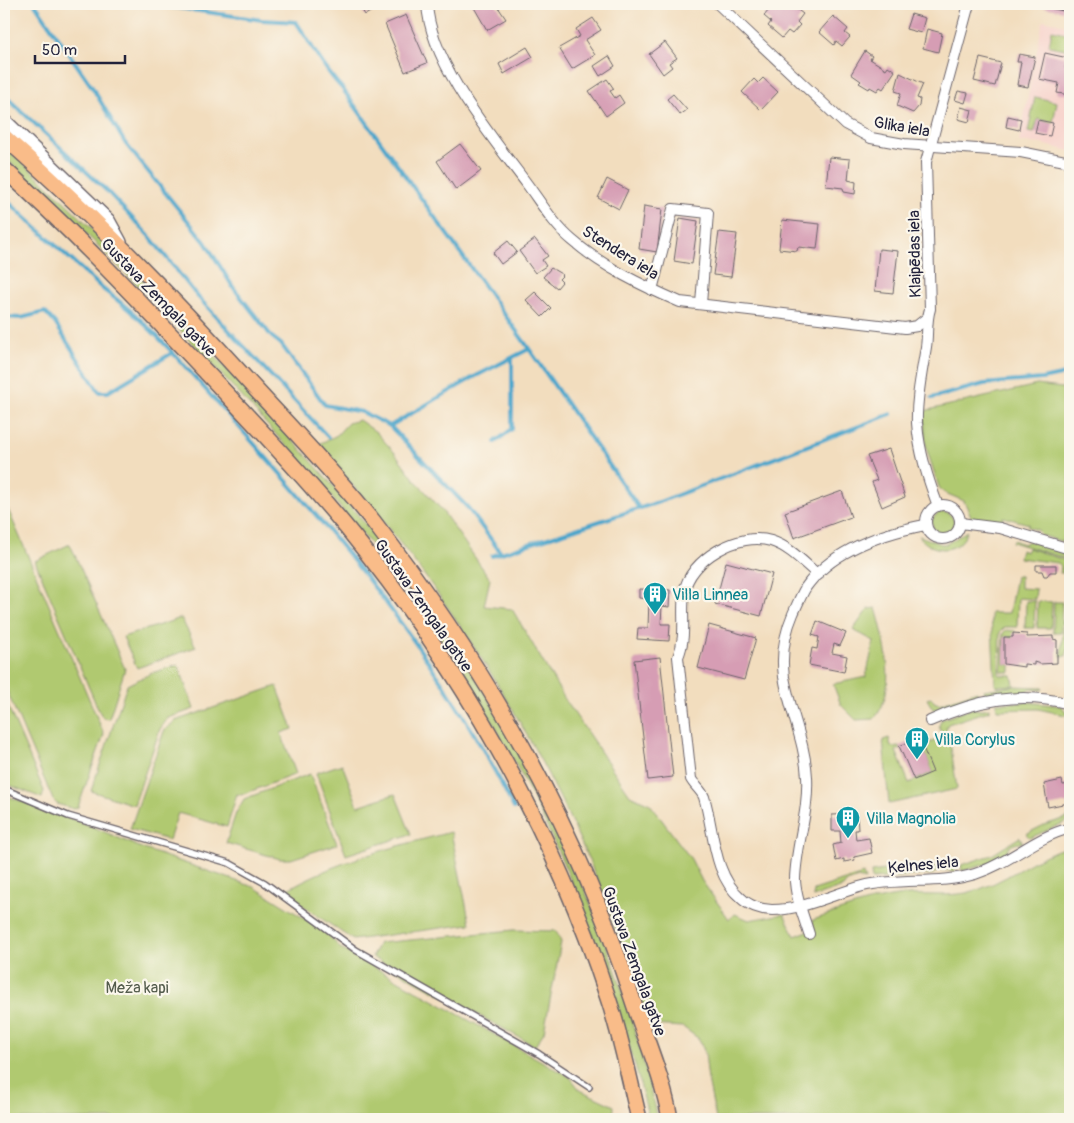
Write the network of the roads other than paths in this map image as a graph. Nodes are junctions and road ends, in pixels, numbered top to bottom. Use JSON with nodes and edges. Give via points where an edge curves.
{"nodes":[{"id":1,"x":427,"y":4,"type":"edge"},
{"id":2,"x":718,"y":4,"type":"edge"},
{"id":3,"x":969,"y":4,"type":"edge"},
{"id":4,"x":4,"y":120,"type":"edge"},
{"id":5,"x":4,"y":137,"type":"edge"},
{"id":6,"x":929,"y":146,"type":"junction"},
{"id":7,"x":1070,"y":162,"type":"edge"},
{"id":8,"x":4,"y":169,"type":"edge"},
{"id":9,"x":4,"y":176,"type":"edge"},
{"id":10,"x":38,"y":201,"type":"junction"},
{"id":11,"x":124,"y":248,"type":"junction"},
{"id":12,"x":652,"y":290,"type":"junction"},
{"id":13,"x":701,"y":304,"type":"junction"},
{"id":14,"x":927,"y":318,"type":"junction"},
{"id":15,"x":938,"y":506,"type":"junction"},
{"id":16,"x":960,"y":523,"type":"junction"},
{"id":17,"x":925,"y":525,"type":"junction"},
{"id":18,"x":1070,"y":549,"type":"edge"},
{"id":19,"x":818,"y":575,"type":"junction"},
{"id":20,"x":1070,"y":704,"type":"edge"},
{"id":21,"x":930,"y":721,"type":"dead end"},
{"id":22,"x":4,"y":789,"type":"edge"},
{"id":23,"x":1070,"y":828,"type":"edge"},
{"id":24,"x":801,"y":906,"type":"junction"},
{"id":25,"x":809,"y":934,"type":"dead end"},
{"id":26,"x":590,"y":1087,"type":"dead end"},
{"id":27,"x":670,"y":1116,"type":"edge"},
{"id":28,"x":638,"y":1119,"type":"edge"}],
"edges":[{"from":1,"to":12,"type":"street","name":"Stendera iela","via":[[439,50],[455,82],[551,216],[571,240]]},
{"from":2,"to":6,"type":"street","name":"Glika iela","via":[[845,124],[871,138]]},
{"from":3,"to":6,"type":"street","name":"Klaipēdas iela"},
{"from":4,"to":11,"type":"street","name":"Gustava Zemgala gatve","via":[[109,220]]},
{"from":5,"to":11,"type":"main road","name":"Gustava Zemgala gatve"},
{"from":6,"to":7,"type":"street","name":"Glika iela","via":[[1021,152]]},
{"from":6,"to":14,"type":"street","name":"Klaipēdas iela","via":[[926,162],[930,309]]},
{"from":8,"to":10,"type":"main road","name":"Gustava Zemgala gatve"},
{"from":9,"to":10,"type":"street","name":"Gustava Zemgala gatve"},
{"from":10,"to":28,"type":"main road","name":"Gustava Zemgala gatve","via":[[124,284],[288,460],[347,528],[441,657],[497,748],[543,836],[568,894],[608,996]]},
{"from":11,"to":27,"type":"main road","name":"Gustava Zemgala gatve","via":[[235,366],[371,519],[444,617],[496,698],[532,761],[578,858],[622,969]]},
{"from":12,"to":13,"type":"street","name":"Stendera iela","via":[[680,302]]},
{"from":12,"to":13,"type":"street","via":[[673,209],[708,213]]},
{"from":13,"to":14,"type":"street","name":"Stendera iela","via":[[905,328],[917,326]]},
{"from":14,"to":15,"type":"street","name":"Klaipēdas iela","via":[[928,334],[917,422],[920,446]]},
{"from":15,"to":16,"type":"street","via":[[954,509]]},
{"from":15,"to":17,"type":"street","via":[[926,517]]},
{"from":16,"to":17,"type":"street","via":[[952,538],[943,540],[929,533]]},
{"from":16,"to":18,"type":"street","via":[[1000,528]]},
{"from":17,"to":19,"type":"street","via":[[863,545],[836,558]]},
{"from":19,"to":24,"type":"street","via":[[800,600],[786,631],[783,650],[786,687],[801,737],[807,778],[795,881]]},
{"from":19,"to":24,"type":"street","name":"Ķelnes iela","via":[[786,547],[769,540],[750,539],[713,552],[698,564],[684,592],[683,645],[678,658],[690,779],[703,795],[721,869],[729,886],[752,906],[770,910]]},
{"from":20,"to":21,"type":"street","via":[[1045,698],[1007,697],[968,705]]},
{"from":22,"to":26,"type":"lane","via":[[68,816],[229,863],[265,883],[356,950],[539,1054]]},
{"from":23,"to":24,"type":"street","name":"Ķelnes iela","via":[[1034,842],[991,868],[974,874],[864,886]]},
{"from":24,"to":25,"type":"street"}]}
